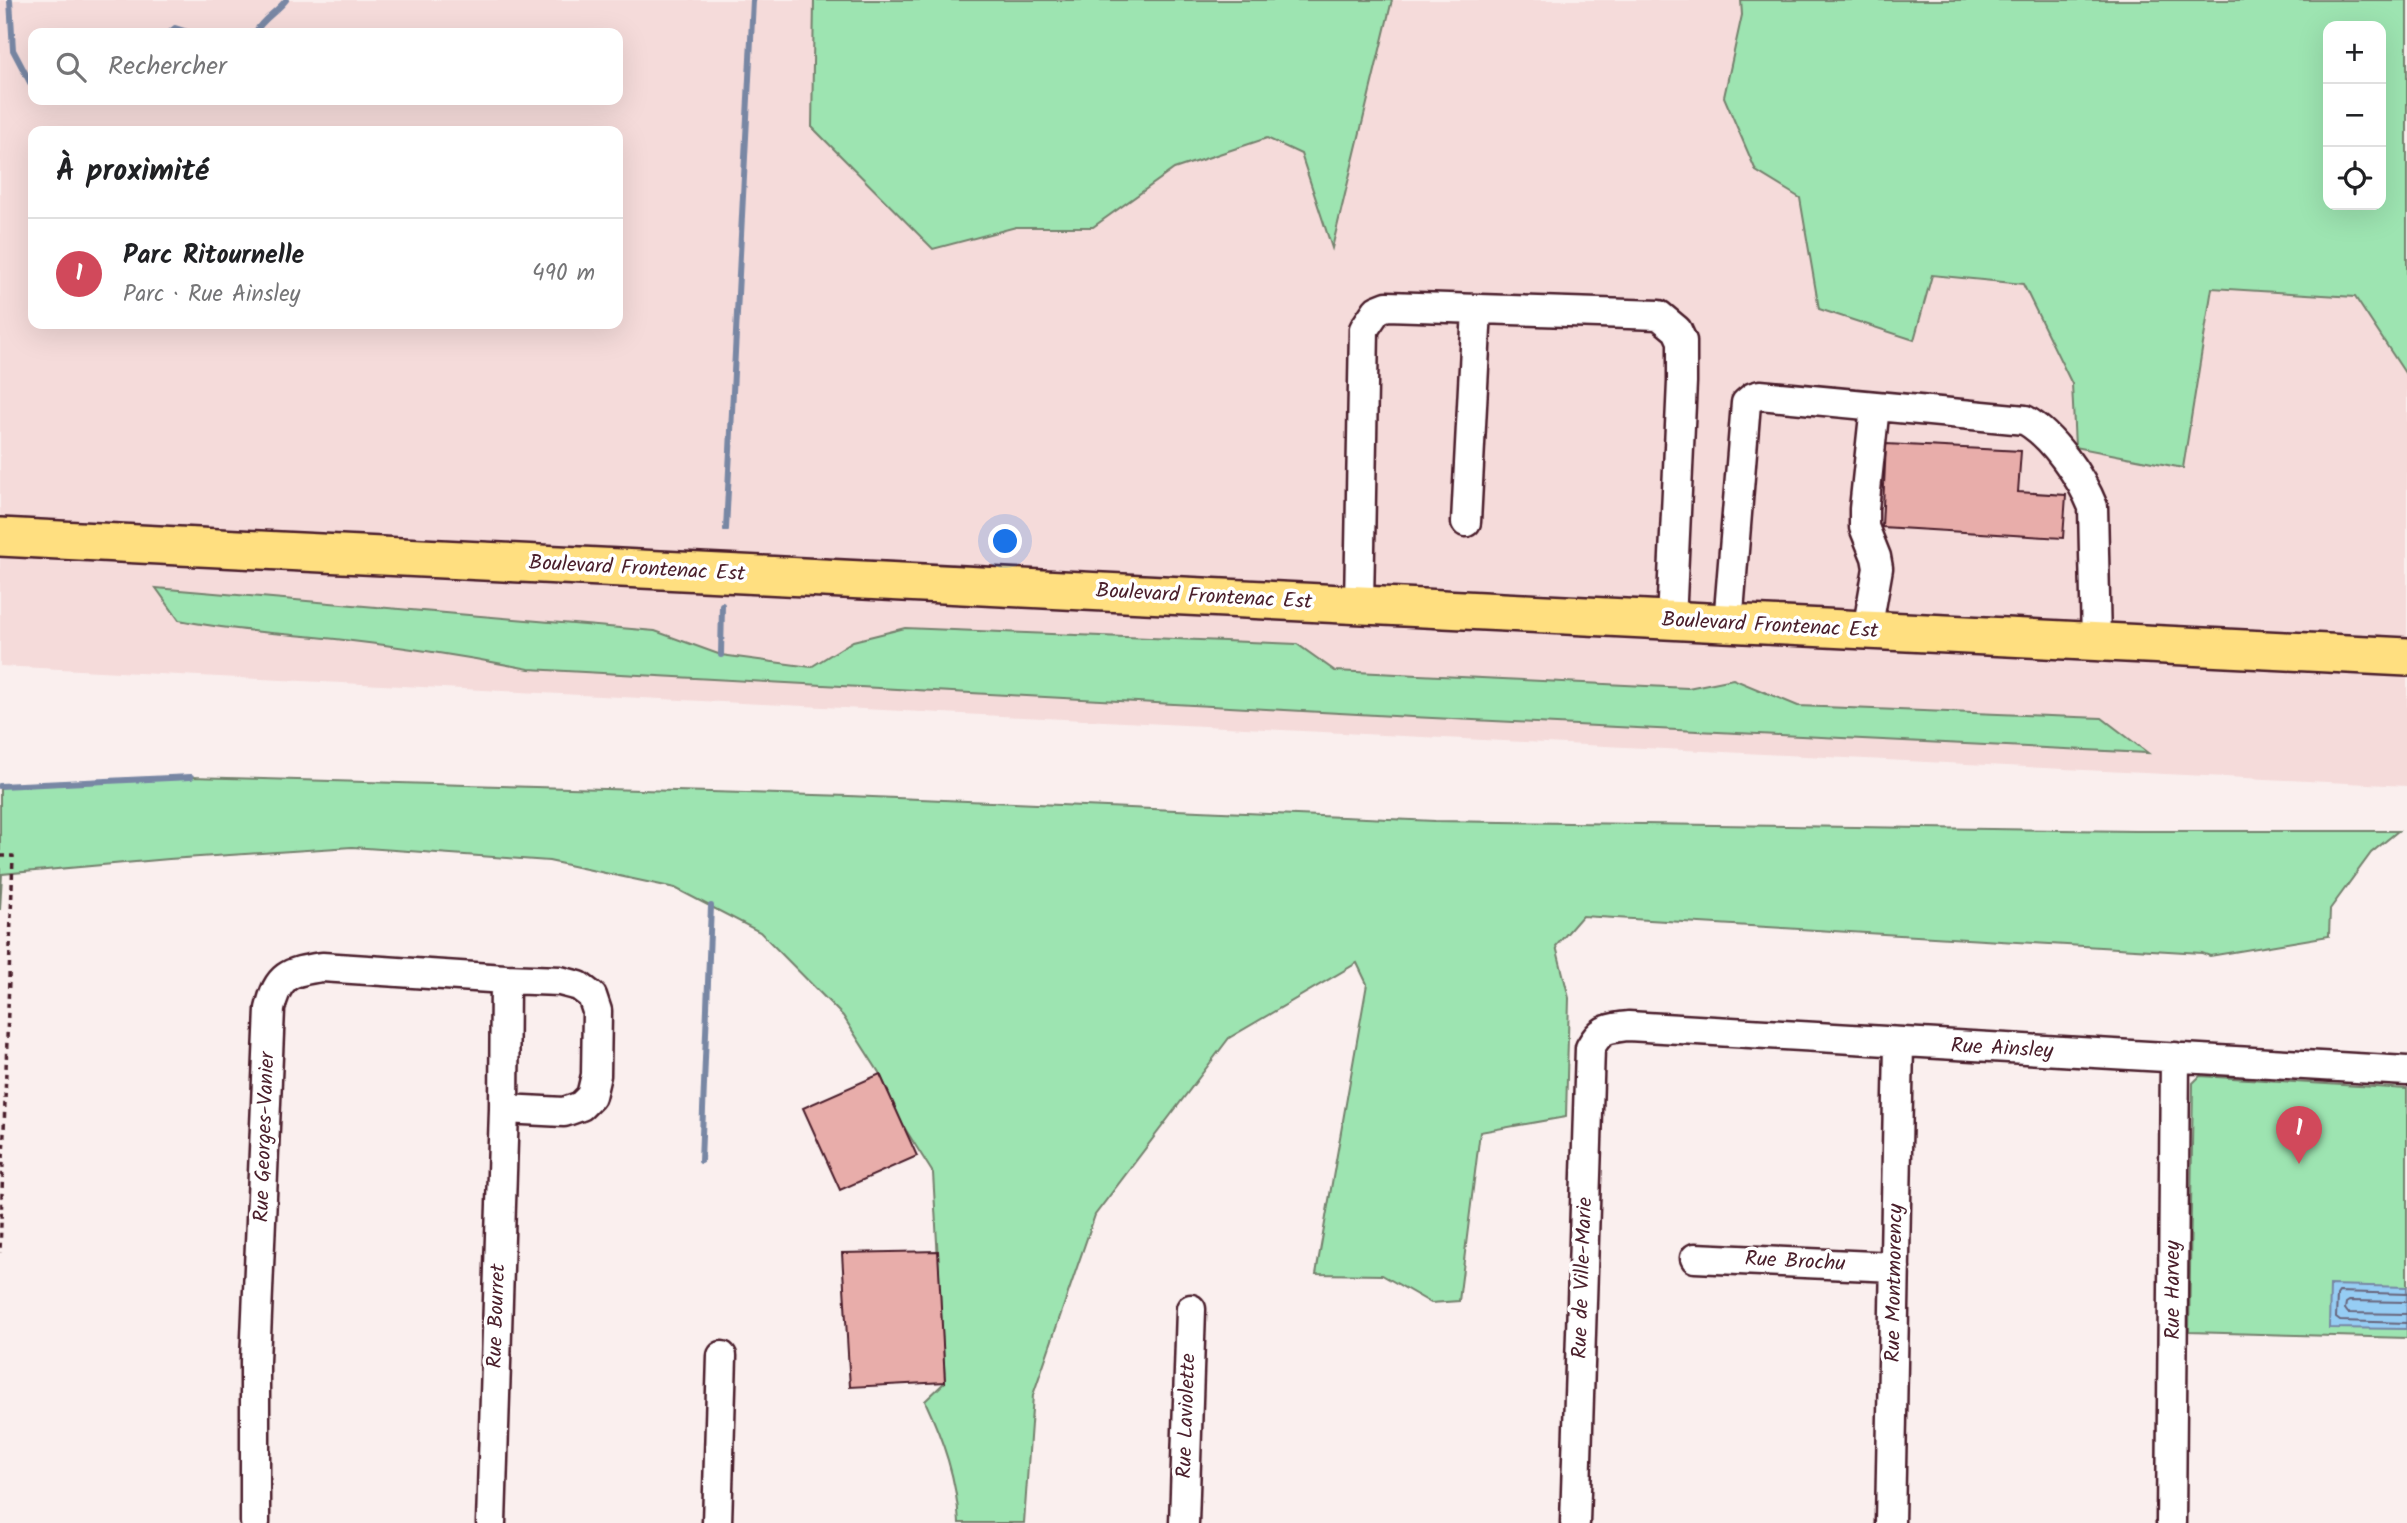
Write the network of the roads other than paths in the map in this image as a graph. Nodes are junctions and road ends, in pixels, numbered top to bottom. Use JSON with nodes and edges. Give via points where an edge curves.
{"nodes":[{"id":1,"x":1477,"y":309,"type":"junction"},
{"id":2,"x":1875,"y":406,"type":"junction"},
{"id":3,"x":1466,"y":522,"type":"dead end"},
{"id":4,"x":0,"y":537,"type":"edge"},
{"id":5,"x":1359,"y":604,"type":"junction"},
{"id":6,"x":1671,"y":621,"type":"junction"},
{"id":7,"x":1728,"y":624,"type":"junction"},
{"id":8,"x":1867,"y":631,"type":"junction"},
{"id":9,"x":2096,"y":643,"type":"junction"},
{"id":10,"x":2407,"y":657,"type":"edge"},
{"id":11,"x":505,"y":979,"type":"junction"},
{"id":12,"x":1598,"y":1034,"type":"joint"},
{"id":13,"x":1899,"y":1043,"type":"junction"},
{"id":14,"x":2175,"y":1057,"type":"junction"},
{"id":15,"x":2407,"y":1070,"type":"edge"},
{"id":16,"x":504,"y":1109,"type":"junction"},
{"id":17,"x":1695,"y":1258,"type":"dead end"},
{"id":18,"x":1895,"y":1267,"type":"junction"},
{"id":19,"x":1191,"y":1309,"type":"dead end"},
{"id":20,"x":722,"y":1356,"type":"dead end"},
{"id":21,"x":255,"y":1523,"type":"edge"},
{"id":22,"x":491,"y":1523,"type":"edge"},
{"id":23,"x":717,"y":1523,"type":"edge"},
{"id":24,"x":1184,"y":1523,"type":"edge"},
{"id":25,"x":1575,"y":1523,"type":"edge"},
{"id":26,"x":1890,"y":1523,"type":"edge"},
{"id":27,"x":2171,"y":1523,"type":"edge"}],
"edges":[{"from":1,"to":3,"type":"street"},
{"from":1,"to":5,"type":"street","via":[[1387,306],[1377,310],[1364,328]]},
{"from":1,"to":6,"type":"street","via":[[1659,315],[1677,330],[1682,341],[1682,382]]},
{"from":2,"to":7,"type":"street","via":[[1760,395],[1746,403]]},
{"from":2,"to":8,"type":"street","via":[[1864,527],[1878,568]]},
{"from":2,"to":9,"type":"street","via":[[2025,419],[2042,429],[2087,489],[2093,507]]},
{"from":4,"to":5,"type":"main road","name":"Boulevard Frontenac Est"},
{"from":5,"to":6,"type":"main road","name":"Boulevard Frontenac Est"},
{"from":6,"to":7,"type":"main road","name":"Boulevard Frontenac Est"},
{"from":7,"to":8,"type":"main road","name":"Boulevard Frontenac Est"},
{"from":8,"to":9,"type":"main road","name":"Boulevard Frontenac Est"},
{"from":9,"to":10,"type":"main road","name":"Boulevard Frontenac Est"},
{"from":11,"to":16,"type":"street","name":"Rue Bourret"},
{"from":11,"to":16,"type":"street","via":[[579,986],[592,996],[597,1011],[596,1075],[591,1096],[581,1106],[564,1112]]},
{"from":11,"to":21,"type":"street","name":"Rue Georges-Vanier","via":[[321,967],[284,977],[274,989],[255,1361]]},
{"from":12,"to":13,"type":"street","name":"Rue Ainsley","via":[[1628,1026]]},
{"from":12,"to":25,"type":"street","name":"Rue de Ville-Marie","via":[[1590,1048]]},
{"from":13,"to":14,"type":"street","name":"Rue Ainsley"},
{"from":13,"to":18,"type":"street","name":"Rue Montmorency"},
{"from":14,"to":15,"type":"street","name":"Rue Ainsley"},
{"from":14,"to":27,"type":"street","name":"Rue Harvey"},
{"from":16,"to":22,"type":"street","name":"Rue Bourret"},
{"from":17,"to":18,"type":"street","name":"Rue Brochu"},
{"from":18,"to":26,"type":"street","name":"Rue Montmorency"},
{"from":19,"to":24,"type":"street","name":"Rue Laviolette"},
{"from":20,"to":23,"type":"street"}]}
